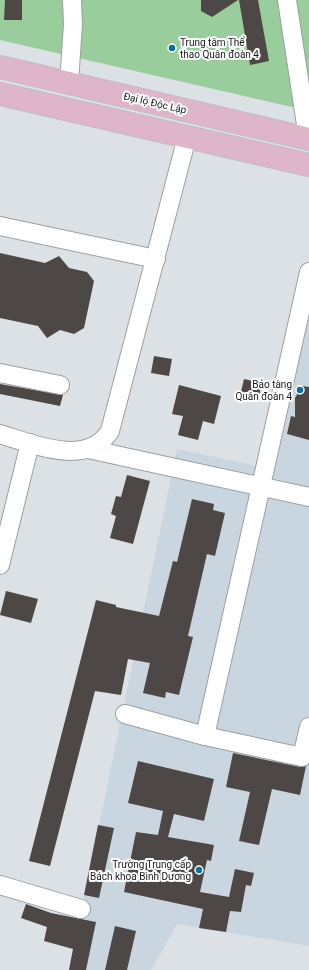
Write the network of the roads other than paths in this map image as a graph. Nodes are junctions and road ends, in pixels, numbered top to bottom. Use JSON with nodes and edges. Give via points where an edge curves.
{"nodes":[{"id":1,"x":72,"y":0,"type":"edge"},
{"id":2,"x":287,"y":0,"type":"edge"},
{"id":3,"x":296,"y":58,"type":"junction"},
{"id":4,"x":0,"y":67,"type":"edge"},
{"id":5,"x":309,"y":80,"type":"edge"},
{"id":6,"x":69,"y":83,"type":"junction"},
{"id":7,"x":0,"y":94,"type":"edge"},
{"id":8,"x":187,"y":137,"type":"junction"},
{"id":9,"x":308,"y":138,"type":"edge"},
{"id":10,"x":309,"y":166,"type":"edge"},
{"id":11,"x":0,"y":226,"type":"edge"},
{"id":12,"x":156,"y":259,"type":"junction"},
{"id":13,"x":309,"y":272,"type":"edge"},
{"id":14,"x":0,"y":373,"type":"edge"},
{"id":15,"x":60,"y":385,"type":"dead end"},
{"id":16,"x":0,"y":434,"type":"edge"},
{"id":17,"x":30,"y":443,"type":"junction"},
{"id":18,"x":88,"y":449,"type":"junction"},
{"id":19,"x":261,"y":486,"type":"junction"},
{"id":20,"x":309,"y":497,"type":"edge"},
{"id":21,"x":1,"y":558,"type":"edge"},
{"id":22,"x":125,"y":714,"type":"dead end"},
{"id":23,"x":309,"y":727,"type":"edge"},
{"id":24,"x":205,"y":736,"type":"junction"},
{"id":25,"x":0,"y":885,"type":"edge"},
{"id":26,"x":81,"y":909,"type":"dead end"}],
"edges":[{"from":1,"to":6,"type":"lane"},
{"from":2,"to":3,"type":"lane"},
{"from":3,"to":5,"type":"lane"},
{"from":3,"to":9,"type":"lane"},
{"from":4,"to":6,"type":"main road","name":"Đại lộ Độc Lập"},
{"from":6,"to":9,"type":"main road","name":"Đại lộ Độc Lập"},
{"from":7,"to":8,"type":"main road"},
{"from":8,"to":10,"type":"main road"},
{"from":8,"to":12,"type":"lane"},
{"from":11,"to":12,"type":"lane"},
{"from":12,"to":18,"type":"lane","via":[[113,425],[102,442]]},
{"from":13,"to":19,"type":"lane"},
{"from":14,"to":15,"type":"lane"},
{"from":16,"to":17,"type":"lane"},
{"from":17,"to":18,"type":"lane","via":[[58,450]]},
{"from":17,"to":21,"type":"lane"},
{"from":18,"to":19,"type":"lane"},
{"from":19,"to":20,"type":"lane"},
{"from":19,"to":24,"type":"lane"},
{"from":22,"to":24,"type":"lane"},
{"from":23,"to":24,"type":"lane","via":[[302,757]]},
{"from":25,"to":26,"type":"lane"}]}
